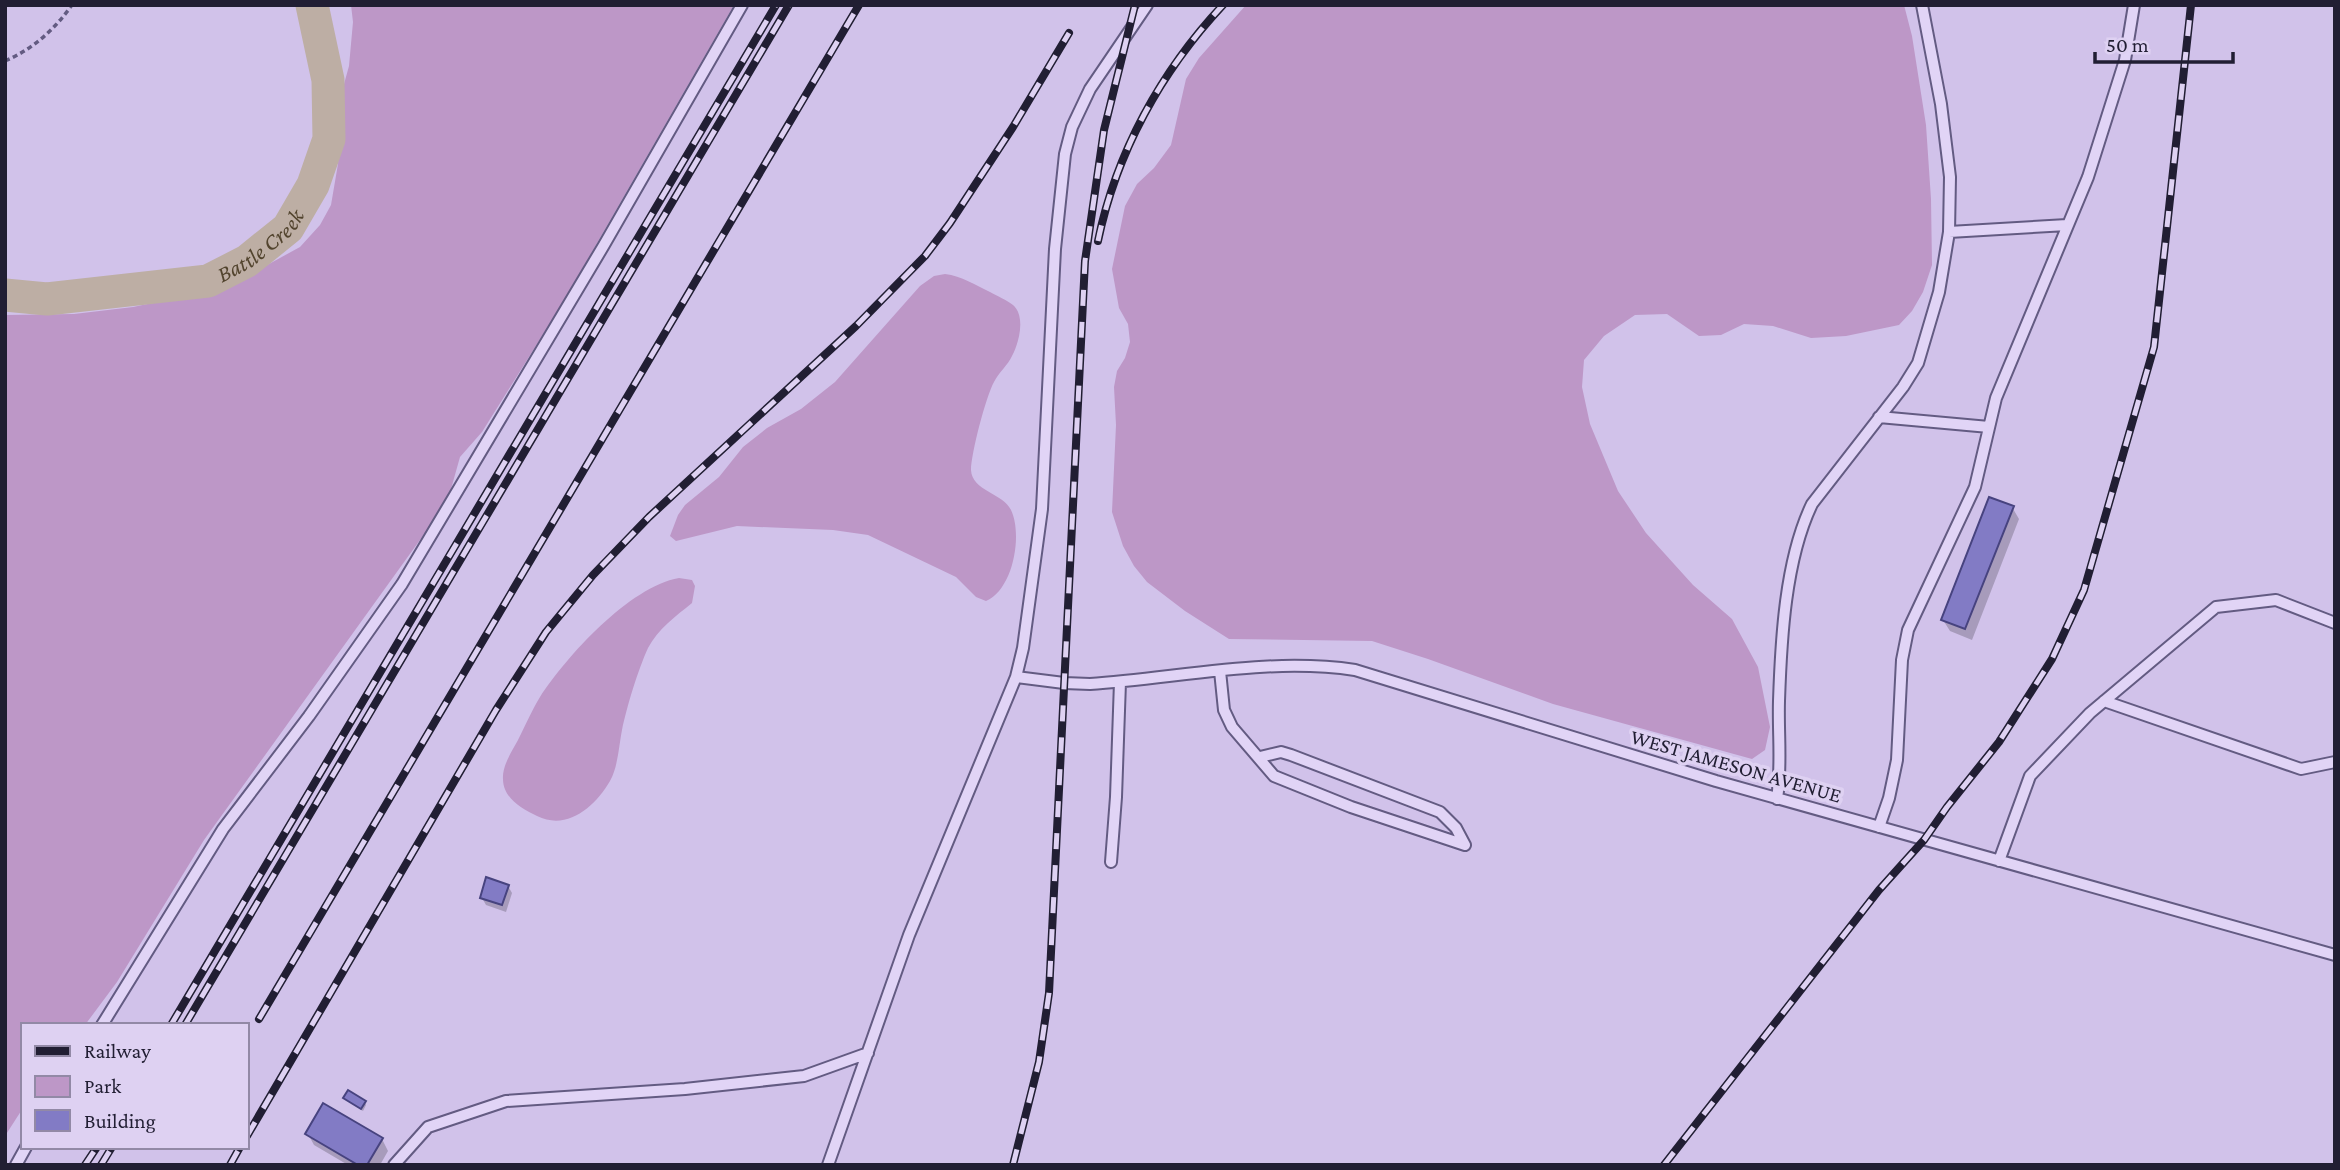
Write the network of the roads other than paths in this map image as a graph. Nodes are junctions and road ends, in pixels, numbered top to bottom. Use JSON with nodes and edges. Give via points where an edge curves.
{"nodes":[{"id":1,"x":742,"y":5,"type":"edge"},
{"id":2,"x":1147,"y":5,"type":"edge"},
{"id":3,"x":1922,"y":5,"type":"edge"},
{"id":4,"x":2134,"y":5,"type":"edge"},
{"id":5,"x":2067,"y":225,"type":"junction"},
{"id":6,"x":1949,"y":232,"type":"junction"},
{"id":7,"x":1880,"y":417,"type":"junction"},
{"id":8,"x":1989,"y":427,"type":"junction"},
{"id":9,"x":2335,"y":623,"type":"edge"},
{"id":10,"x":1220,"y":671,"type":"junction"},
{"id":11,"x":1016,"y":677,"type":"junction"},
{"id":12,"x":1120,"y":682,"type":"junction"},
{"id":13,"x":2104,"y":701,"type":"junction"},
{"id":14,"x":1260,"y":757,"type":"junction"},
{"id":15,"x":2335,"y":762,"type":"edge"},
{"id":16,"x":1777,"y":799,"type":"junction"},
{"id":17,"x":1879,"y":827,"type":"junction"},
{"id":18,"x":1999,"y":861,"type":"junction"},
{"id":19,"x":1111,"y":862,"type":"dead end"},
{"id":20,"x":2335,"y":955,"type":"edge"},
{"id":21,"x":103,"y":1023,"type":"edge"},
{"id":22,"x":868,"y":1053,"type":"junction"},
{"id":23,"x":25,"y":1149,"type":"edge"},
{"id":24,"x":16,"y":1165,"type":"edge"},
{"id":25,"x":394,"y":1165,"type":"edge"},
{"id":26,"x":828,"y":1165,"type":"edge"}],
"edges":[{"from":1,"to":21,"type":"lane","via":[[402,584],[223,829]]},
{"from":2,"to":11,"type":"lane","via":[[1090,89],[1065,153],[1055,249],[1042,509]]},
{"from":3,"to":6,"type":"lane","via":[[1946,137]]},
{"from":4,"to":5,"type":"lane","via":[[2115,97]]},
{"from":5,"to":6,"type":"lane"},
{"from":5,"to":8,"type":"lane","via":[[1996,398]]},
{"from":6,"to":7,"type":"lane","via":[[1939,292],[1918,363]]},
{"from":7,"to":8,"type":"lane"},
{"from":7,"to":16,"type":"lane","via":[[1805,518],[1785,615]]},
{"from":8,"to":17,"type":"lane","via":[[1975,487],[1908,630],[1897,760]]},
{"from":9,"to":13,"type":"lane","via":[[2276,600],[2216,607]]},
{"from":10,"to":12,"type":"lane","name":"WEST JAMESON AVENUE"},
{"from":10,"to":14,"type":"lane","via":[[1224,710],[1232,727]]},
{"from":10,"to":16,"type":"lane","name":"WEST JAMESON AVENUE","via":[[1302,666],[1355,670]]},
{"from":11,"to":12,"type":"lane","name":"WEST JAMESON AVENUE","via":[[1064,683]]},
{"from":11,"to":22,"type":"lane","via":[[909,935]]},
{"from":12,"to":19,"type":"lane"},
{"from":13,"to":15,"type":"lane","via":[[2301,769]]},
{"from":13,"to":18,"type":"lane","via":[[2030,776]]},
{"from":14,"to":14,"type":"lane","via":[[1274,776],[1465,845],[1440,813],[1282,752]]},
{"from":16,"to":17,"type":"lane","name":"WEST JAMESON AVENUE"},
{"from":17,"to":18,"type":"lane","name":"WEST JAMESON AVENUE"},
{"from":18,"to":20,"type":"lane","name":"WEST JAMESON AVENUE"},
{"from":22,"to":25,"type":"lane","via":[[804,1076],[506,1101],[428,1127]]},
{"from":22,"to":26,"type":"lane"},
{"from":23,"to":24,"type":"lane"}]}
